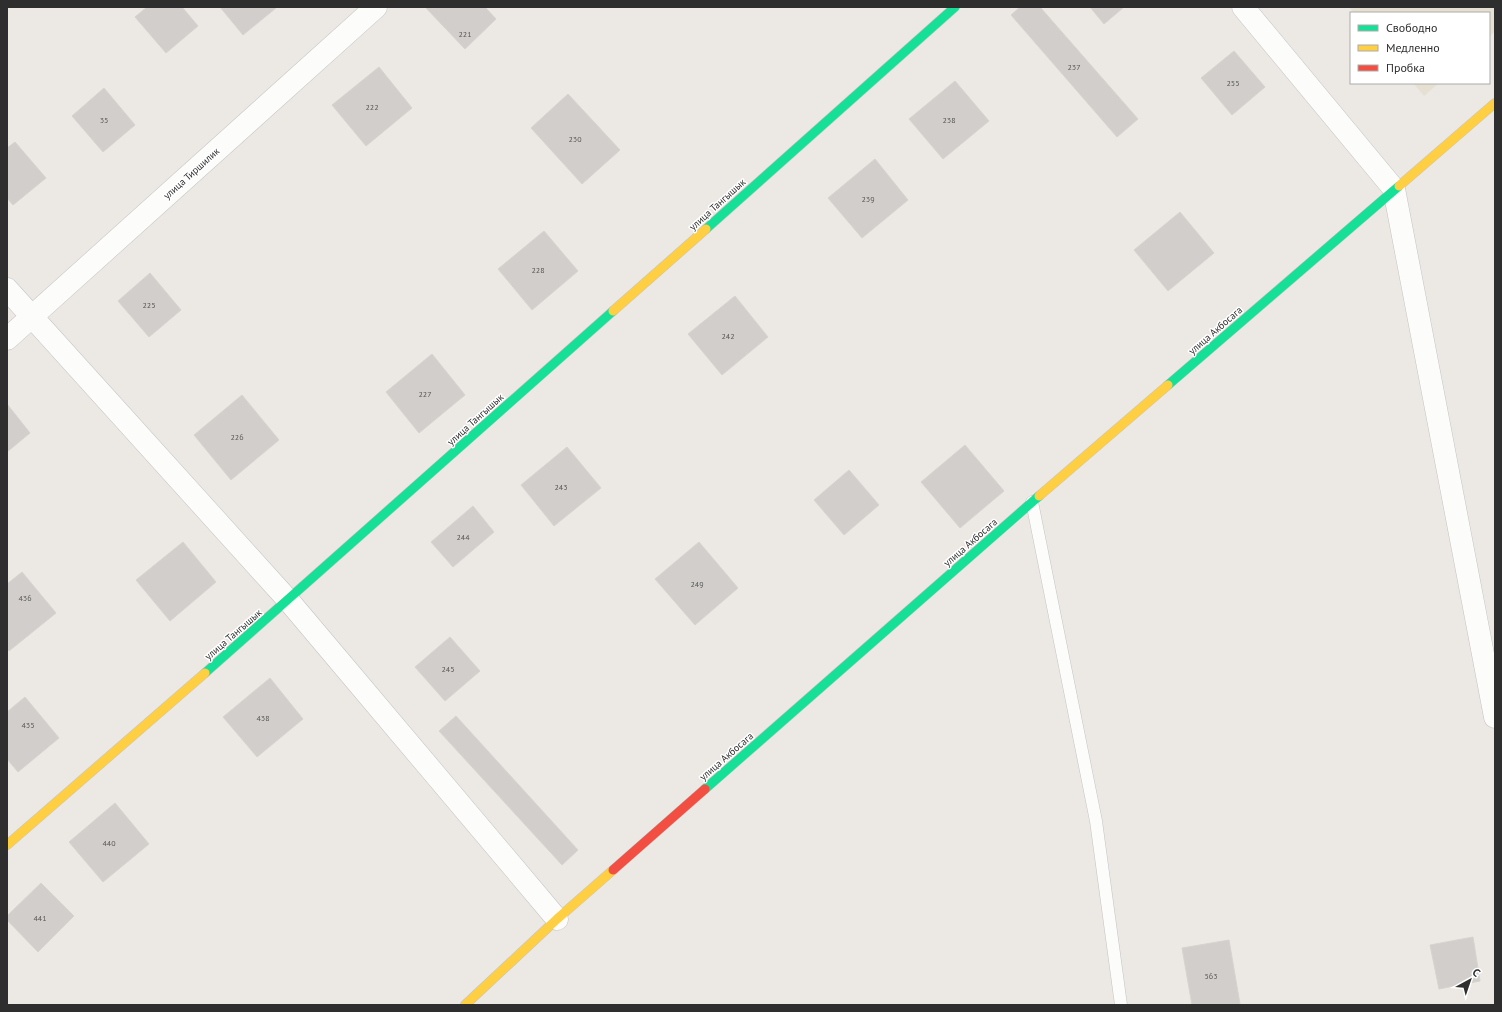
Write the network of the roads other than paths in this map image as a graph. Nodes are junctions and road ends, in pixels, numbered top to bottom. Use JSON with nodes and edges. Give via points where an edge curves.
{"nodes":[{"id":1,"x":376,"y":7,"type":"edge"},
{"id":2,"x":955,"y":7,"type":"edge"},
{"id":3,"x":1242,"y":7,"type":"edge"},
{"id":4,"x":1495,"y":103,"type":"edge"},
{"id":5,"x":1394,"y":189,"type":"junction"},
{"id":6,"x":7,"y":289,"type":"edge"},
{"id":7,"x":32,"y":317,"type":"junction"},
{"id":8,"x":7,"y":339,"type":"edge"},
{"id":9,"x":1032,"y":502,"type":"junction"},
{"id":10,"x":288,"y":600,"type":"junction"},
{"id":11,"x":1495,"y":718,"type":"edge"},
{"id":12,"x":7,"y":845,"type":"edge"},
{"id":13,"x":557,"y":919,"type":"junction"},
{"id":14,"x":465,"y":1005,"type":"edge"},
{"id":15,"x":1121,"y":1005,"type":"edge"}],
"edges":[{"from":1,"to":7,"type":"street","name":"улица Тиршилик"},
{"from":2,"to":10,"type":"street","name":"улица Тангышык"},
{"from":3,"to":5,"type":"street"},
{"from":4,"to":5,"type":"street","name":"улица Акбосага"},
{"from":5,"to":9,"type":"street","name":"улица Акбосага"},
{"from":5,"to":11,"type":"street"},
{"from":6,"to":7,"type":"street"},
{"from":7,"to":8,"type":"street","name":"улица Тиршилик"},
{"from":7,"to":10,"type":"street"},
{"from":9,"to":13,"type":"street","name":"улица Акбосага"},
{"from":9,"to":15,"type":"lane","via":[[1096,821]]},
{"from":10,"to":12,"type":"street","name":"улица Тангышык"},
{"from":10,"to":13,"type":"street"},
{"from":13,"to":14,"type":"street","name":"улица Акбосага"}]}
